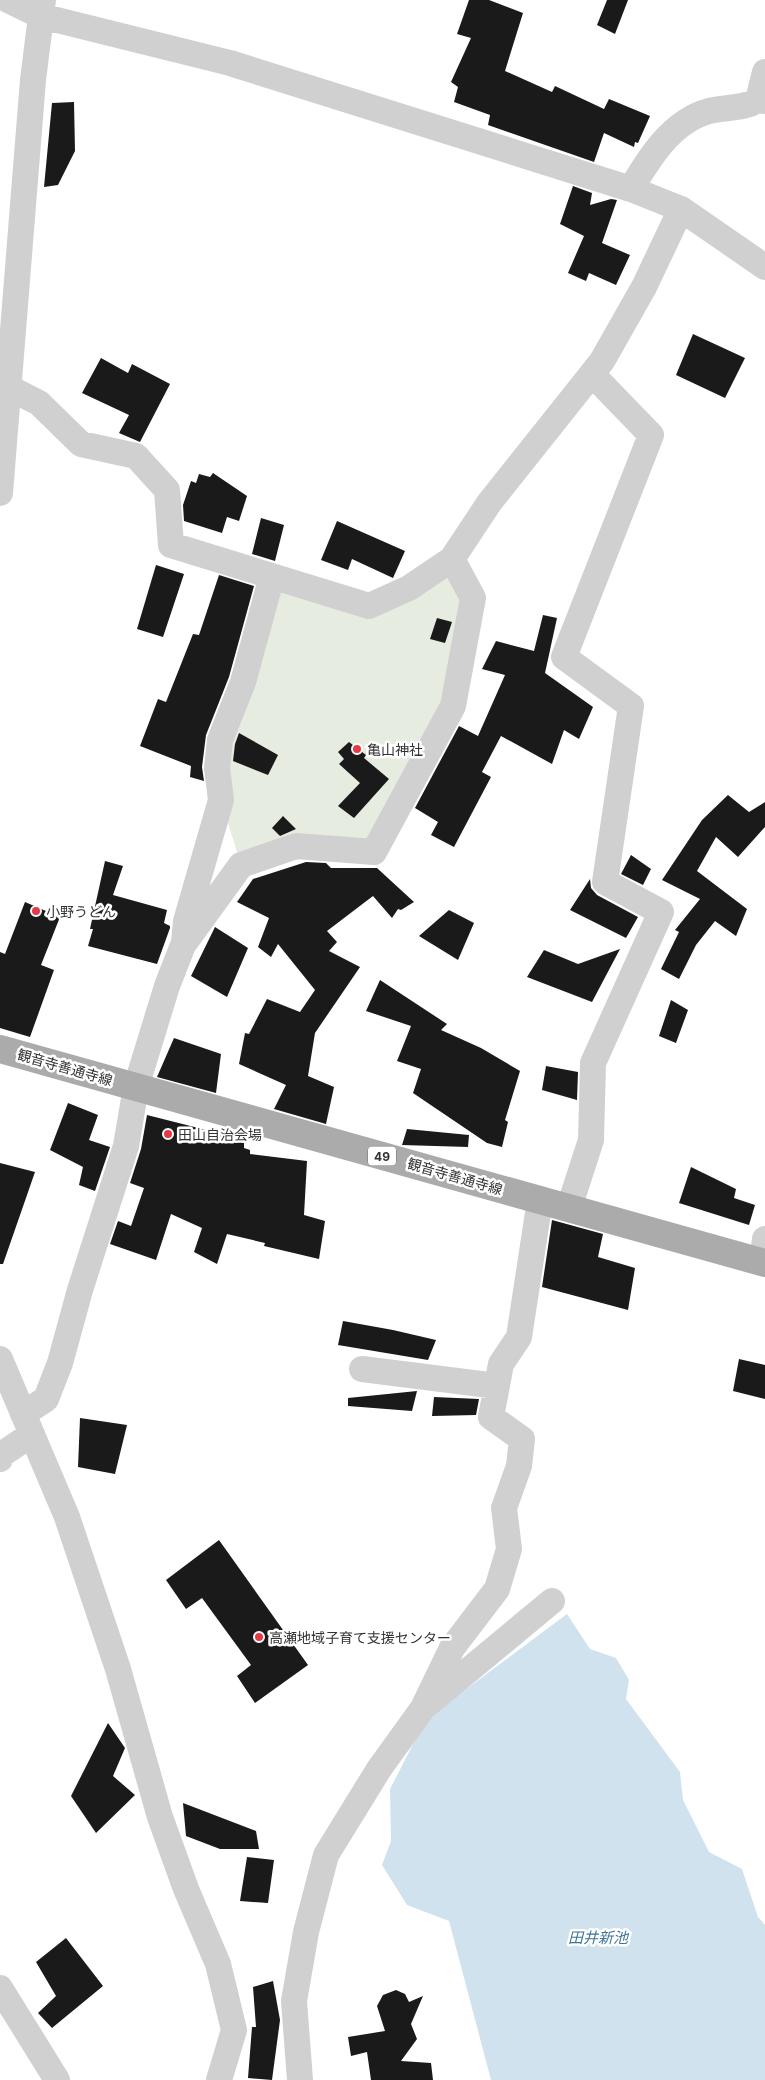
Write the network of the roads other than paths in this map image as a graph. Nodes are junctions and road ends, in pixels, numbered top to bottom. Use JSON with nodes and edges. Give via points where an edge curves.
{"nodes":[{"id":1,"x":8,"y":0,"type":"edge"},
{"id":2,"x":42,"y":8,"type":"edge"},
{"id":3,"x":765,"y":72,"type":"edge"},
{"id":4,"x":762,"y":100,"type":"edge"},
{"id":5,"x":631,"y":189,"type":"junction"},
{"id":6,"x":681,"y":209,"type":"junction"},
{"id":7,"x":765,"y":267,"type":"edge"},
{"id":8,"x":592,"y":374,"type":"junction"},
{"id":9,"x":4,"y":385,"type":"edge"},
{"id":10,"x":0,"y":493,"type":"edge"},
{"id":11,"x":452,"y":559,"type":"junction"},
{"id":12,"x":272,"y":576,"type":"junction"},
{"id":13,"x":184,"y":945,"type":"junction"},
{"id":14,"x":0,"y":1049,"type":"edge"},
{"id":15,"x":136,"y":1087,"type":"junction"},
{"id":16,"x":540,"y":1200,"type":"junction"},
{"id":17,"x":569,"y":1208,"type":"junction"},
{"id":18,"x":764,"y":1254,"type":"edge"},
{"id":19,"x":0,"y":1359,"type":"edge"},
{"id":20,"x":362,"y":1369,"type":"dead end"},
{"id":21,"x":497,"y":1386,"type":"junction"},
{"id":22,"x":28,"y":1424,"type":"junction"},
{"id":23,"x":0,"y":1456,"type":"edge"},
{"id":24,"x":552,"y":1601,"type":"dead end"},
{"id":25,"x":423,"y":1708,"type":"junction"},
{"id":26,"x":0,"y":1988,"type":"edge"},
{"id":27,"x":57,"y":2080,"type":"edge"},
{"id":28,"x":219,"y":2080,"type":"edge"},
{"id":29,"x":300,"y":2080,"type":"edge"}],
"edges":[{"from":1,"to":2,"type":"street"},
{"from":2,"to":5,"type":"street","via":[[230,63]]},
{"from":2,"to":9,"type":"street"},
{"from":3,"to":4,"type":"street"},
{"from":4,"to":5,"type":"street","via":[[751,105],[708,111],[681,124],[651,155]]},
{"from":5,"to":6,"type":"street"},
{"from":6,"to":7,"type":"street"},
{"from":6,"to":8,"type":"street","via":[[633,308]]},
{"from":8,"to":11,"type":"street","via":[[489,503]]},
{"from":8,"to":17,"type":"street","via":[[651,435],[564,657],[631,706],[605,882],[661,912],[593,1063],[591,1140]]},
{"from":9,"to":10,"type":"street"},
{"from":9,"to":12,"type":"street","via":[[39,403],[81,444],[136,456],[167,490],[171,545]]},
{"from":11,"to":12,"type":"street","via":[[409,588],[369,606]]},
{"from":11,"to":13,"type":"street","via":[[473,598],[453,706],[374,852],[296,846],[241,864]]},
{"from":12,"to":13,"type":"street","via":[[243,682],[220,740],[217,768],[221,800],[186,920]]},
{"from":13,"to":15,"type":"street","via":[[167,986]]},
{"from":14,"to":15,"type":"main road","name":"観音寺善通寺線","number":"49"},
{"from":15,"to":16,"type":"main road","name":"観音寺善通寺線","number":"49"},
{"from":15,"to":22,"type":"street","via":[[126,1146],[60,1363],[46,1399]]},
{"from":16,"to":17,"type":"main road","name":"観音寺善通寺線","number":"49"},
{"from":16,"to":21,"type":"street","via":[[519,1338],[501,1364]]},
{"from":17,"to":18,"type":"main road","name":"観音寺善通寺線","number":"49"},
{"from":19,"to":22,"type":"street"},
{"from":20,"to":21,"type":"street"},
{"from":21,"to":25,"type":"street","via":[[491,1417],[522,1439],[519,1466],[504,1508],[509,1549],[497,1589],[452,1648]]},
{"from":22,"to":23,"type":"street"},
{"from":22,"to":28,"type":"street","via":[[67,1517],[115,1660],[167,1835],[186,1890],[218,1964],[234,2030]]},
{"from":24,"to":25,"type":"street"},
{"from":25,"to":29,"type":"street","via":[[379,1769],[326,1855],[306,1932],[294,2001]]},
{"from":26,"to":27,"type":"street"}]}
